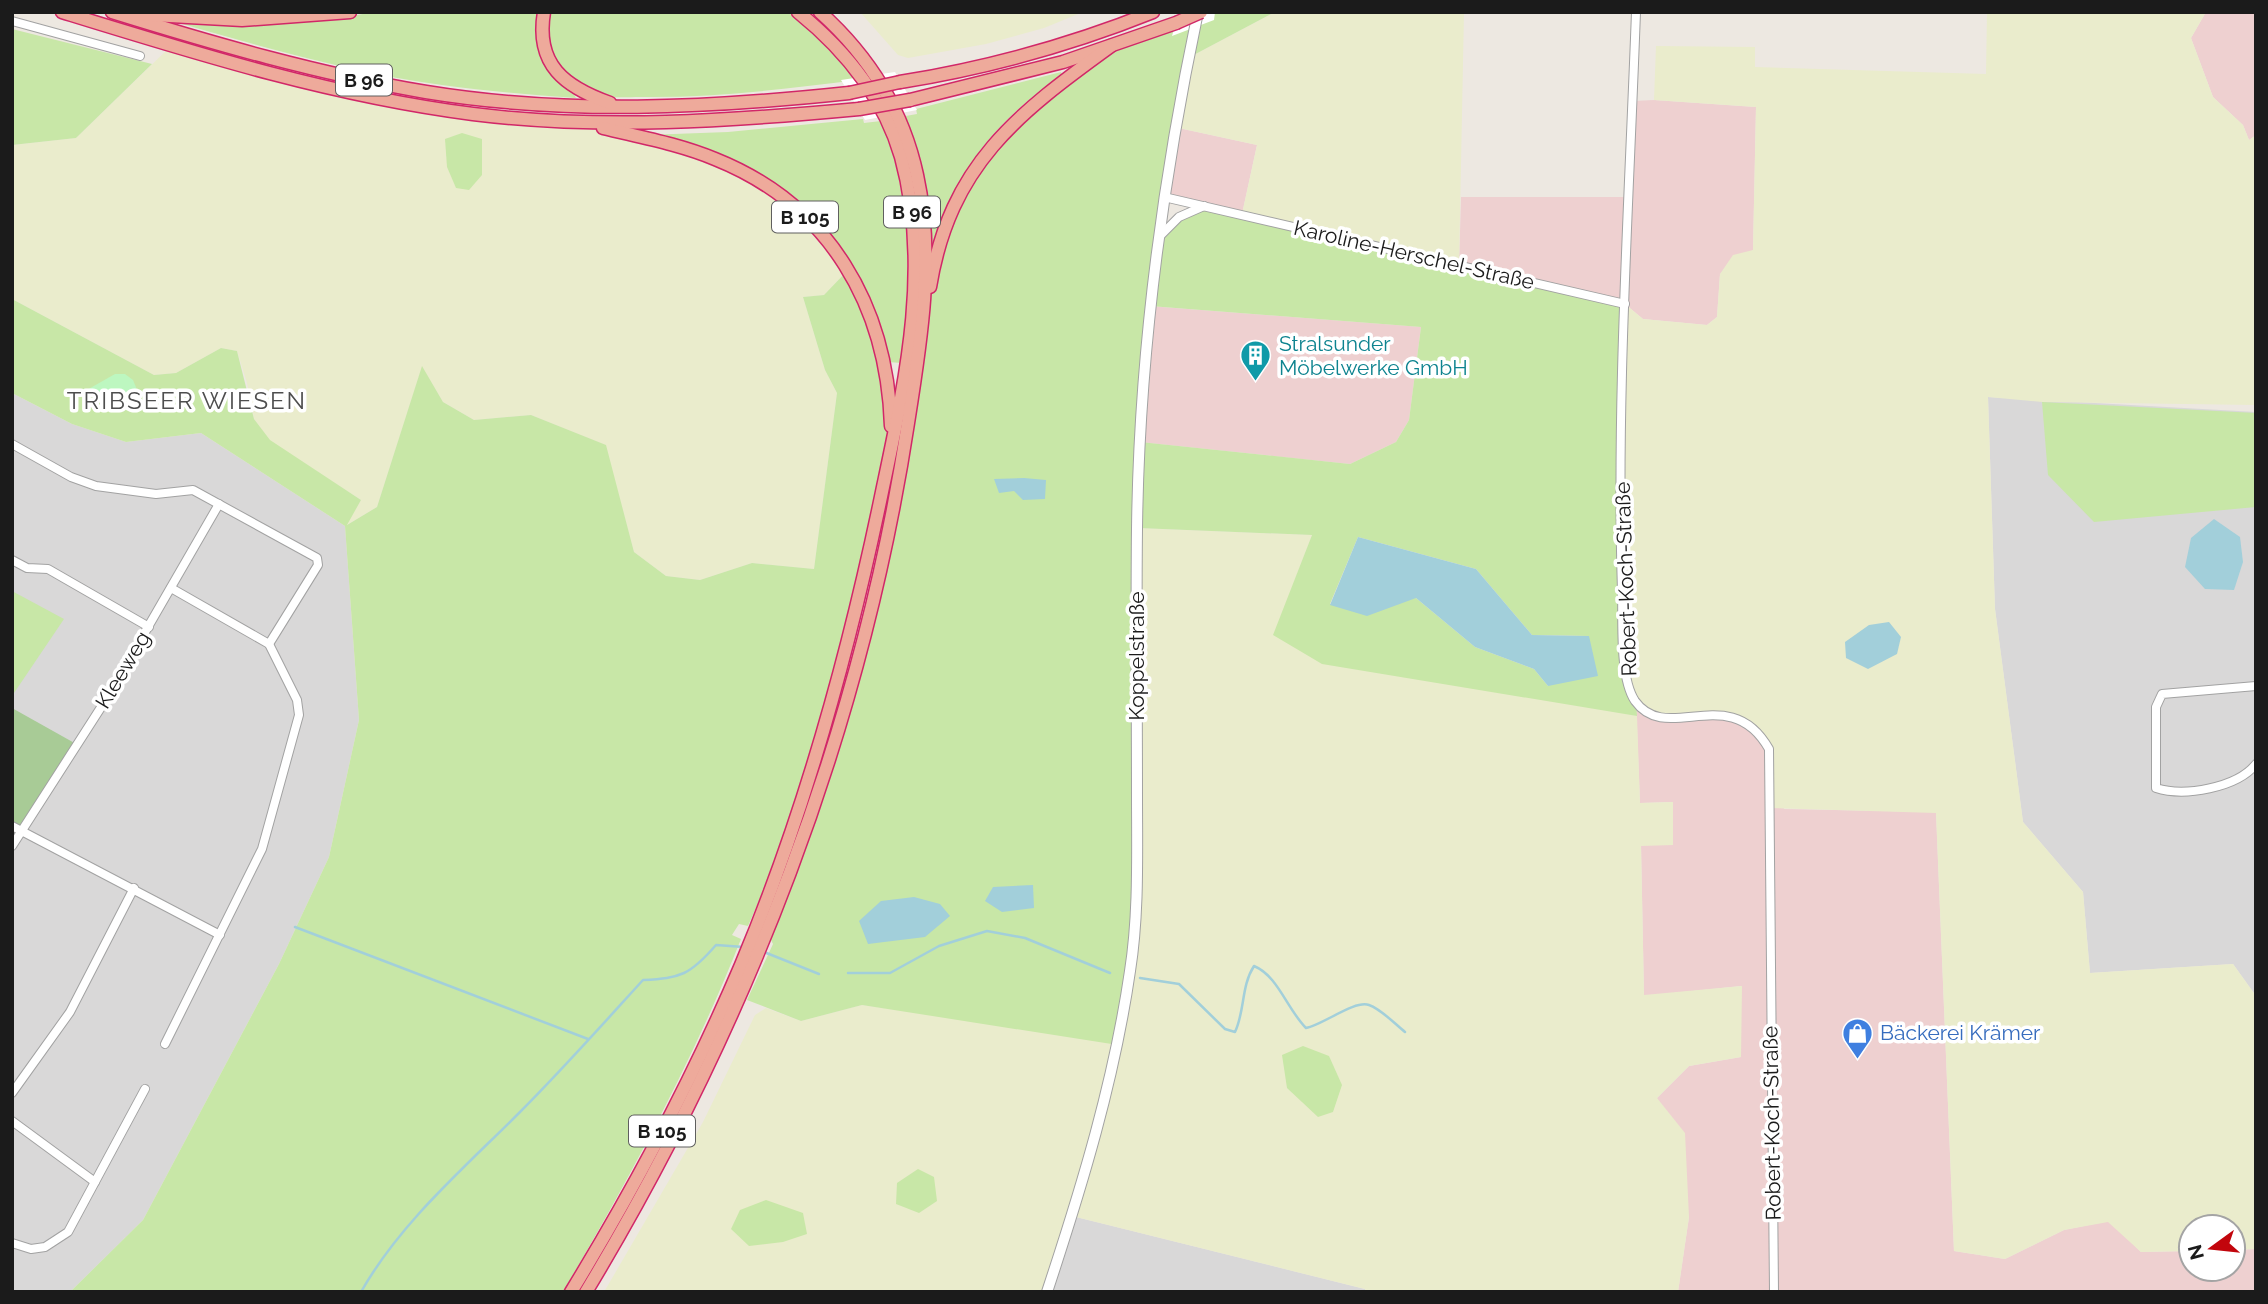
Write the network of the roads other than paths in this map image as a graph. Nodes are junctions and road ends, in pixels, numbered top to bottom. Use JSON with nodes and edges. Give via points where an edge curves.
{"nodes":[{"id":1,"x":62,"y":12,"type":"edge"},
{"id":2,"x":112,"y":12,"type":"edge"},
{"id":3,"x":350,"y":12,"type":"edge"},
{"id":4,"x":544,"y":12,"type":"edge"},
{"id":5,"x":798,"y":12,"type":"edge"},
{"id":6,"x":820,"y":12,"type":"edge"},
{"id":7,"x":1153,"y":12,"type":"edge"},
{"id":8,"x":1199,"y":12,"type":"edge"},
{"id":9,"x":1636,"y":12,"type":"edge"},
{"id":10,"x":12,"y":21,"type":"edge"},
{"id":11,"x":1111,"y":46,"type":"junction"},
{"id":12,"x":140,"y":56,"type":"dead end"},
{"id":13,"x":623,"y":107,"type":"junction"},
{"id":14,"x":575,"y":121,"type":"junction"},
{"id":15,"x":1164,"y":197,"type":"junction"},
{"id":16,"x":1204,"y":206,"type":"junction"},
{"id":17,"x":1158,"y":237,"type":"junction"},
{"id":18,"x":1625,"y":304,"type":"junction"},
{"id":19,"x":918,"y":352,"type":"junction"},
{"id":20,"x":12,"y":444,"type":"edge"},
{"id":21,"x":892,"y":447,"type":"junction"},
{"id":22,"x":219,"y":504,"type":"junction"},
{"id":23,"x":12,"y":560,"type":"edge"},
{"id":24,"x":172,"y":588,"type":"junction"},
{"id":25,"x":149,"y":627,"type":"junction"},
{"id":26,"x":269,"y":644,"type":"junction"},
{"id":27,"x":2256,"y":686,"type":"edge"},
{"id":28,"x":2256,"y":764,"type":"edge"},
{"id":29,"x":12,"y":826,"type":"edge"},
{"id":30,"x":22,"y":831,"type":"junction"},
{"id":31,"x":12,"y":846,"type":"edge"},
{"id":32,"x":134,"y":888,"type":"junction"},
{"id":33,"x":761,"y":932,"type":"junction"},
{"id":34,"x":220,"y":935,"type":"junction"},
{"id":35,"x":747,"y":967,"type":"junction"},
{"id":36,"x":165,"y":1044,"type":"dead end"},
{"id":37,"x":145,"y":1089,"type":"dead end"},
{"id":38,"x":12,"y":1093,"type":"edge"},
{"id":39,"x":12,"y":1121,"type":"edge"},
{"id":40,"x":95,"y":1182,"type":"junction"},
{"id":41,"x":12,"y":1243,"type":"edge"},
{"id":42,"x":571,"y":1292,"type":"edge"},
{"id":43,"x":586,"y":1292,"type":"edge"},
{"id":44,"x":1046,"y":1292,"type":"edge"},
{"id":45,"x":1773,"y":1292,"type":"edge"}],
"edges":[{"from":1,"to":14,"type":"highway","number":"B 96","via":[[314,85],[474,114]]},
{"from":2,"to":3,"type":"highway","number":"B 96","via":[[252,20]]},
{"from":2,"to":13,"type":"highway","number":"B 96","via":[[262,57],[373,82],[475,98]]},
{"from":4,"to":13,"type":"highway","number":"B 96","via":[[544,48],[559,75],[583,93]]},
{"from":5,"to":21,"type":"highway","number":"B 96","via":[[859,72],[890,128],[907,185],[915,285]]},
{"from":6,"to":19,"type":"highway","number":"B 96","via":[[870,66],[889,96],[911,151],[925,245]]},
{"from":7,"to":13,"type":"highway","number":"B 96","bridge":true,"via":[[1005,61],[849,93],[752,103]]},
{"from":8,"to":11,"type":"highway","number":"B 96","bridge":true},
{"from":8,"to":15,"type":"street","name":"Koppelstraße"},
{"from":9,"to":18,"type":"street","name":"Robert-Koch-Straße"},
{"from":10,"to":12,"type":"street"},
{"from":11,"to":14,"type":"highway","number":"B 96","bridge":true,"via":[[997,80],[859,109],[696,122]]},
{"from":11,"to":19,"type":"highway","number":"B 96","via":[[1025,110],[976,166],[938,248]]},
{"from":14,"to":21,"type":"highway","number":"B 105","via":[[714,158],[770,188],[808,219],[848,270],[871,314],[885,360]]},
{"from":15,"to":16,"type":"street","name":"Karoline-Herschel-Straße"},
{"from":15,"to":17,"type":"street","name":"Koppelstraße"},
{"from":16,"to":17,"type":"street","via":[[1179,216]]},
{"from":16,"to":18,"type":"street","name":"Karoline-Herschel-Straße"},
{"from":17,"to":44,"type":"street","name":"Koppelstraße","via":[[1139,442],[1137,849],[1131,967],[1115,1064]]},
{"from":18,"to":45,"type":"street","name":"Robert-Koch-Straße","via":[[1620,542],[1626,680],[1636,702],[1649,712],[1663,718],[1737,716],[1760,734],[1769,749]]},
{"from":19,"to":33,"type":"highway","number":"B 105","via":[[891,519],[855,673]]},
{"from":20,"to":22,"type":"street","via":[[96,486],[156,494],[193,490]]},
{"from":21,"to":33,"type":"highway","number":"B 105","via":[[845,656]]},
{"from":22,"to":24,"type":"street","name":"Kleeweg"},
{"from":22,"to":26,"type":"street","via":[[317,558],[318,565]]},
{"from":23,"to":25,"type":"street","via":[[27,568],[48,569]]},
{"from":24,"to":25,"type":"street","name":"Kleeweg"},
{"from":24,"to":26,"type":"street"},
{"from":25,"to":30,"type":"street","name":"Kleeweg"},
{"from":26,"to":34,"type":"street","via":[[297,700],[299,715],[262,849]]},
{"from":27,"to":28,"type":"street","via":[[2162,694],[2156,707],[2156,788],[2193,790],[2216,785],[2239,779]]},
{"from":29,"to":30,"type":"street"},
{"from":30,"to":31,"type":"street","name":"Kleeweg"},
{"from":30,"to":32,"type":"street"},
{"from":32,"to":34,"type":"street"},
{"from":32,"to":38,"type":"street","via":[[70,1012]]},
{"from":33,"to":35,"type":"highway","number":"B 105"},
{"from":34,"to":36,"type":"street"},
{"from":35,"to":42,"type":"highway","number":"B 105"},
{"from":35,"to":43,"type":"highway","number":"B 105","via":[[683,1121]]},
{"from":37,"to":40,"type":"street"},
{"from":39,"to":40,"type":"street"},
{"from":40,"to":41,"type":"street","via":[[68,1232],[56,1243],[31,1249]]}]}
